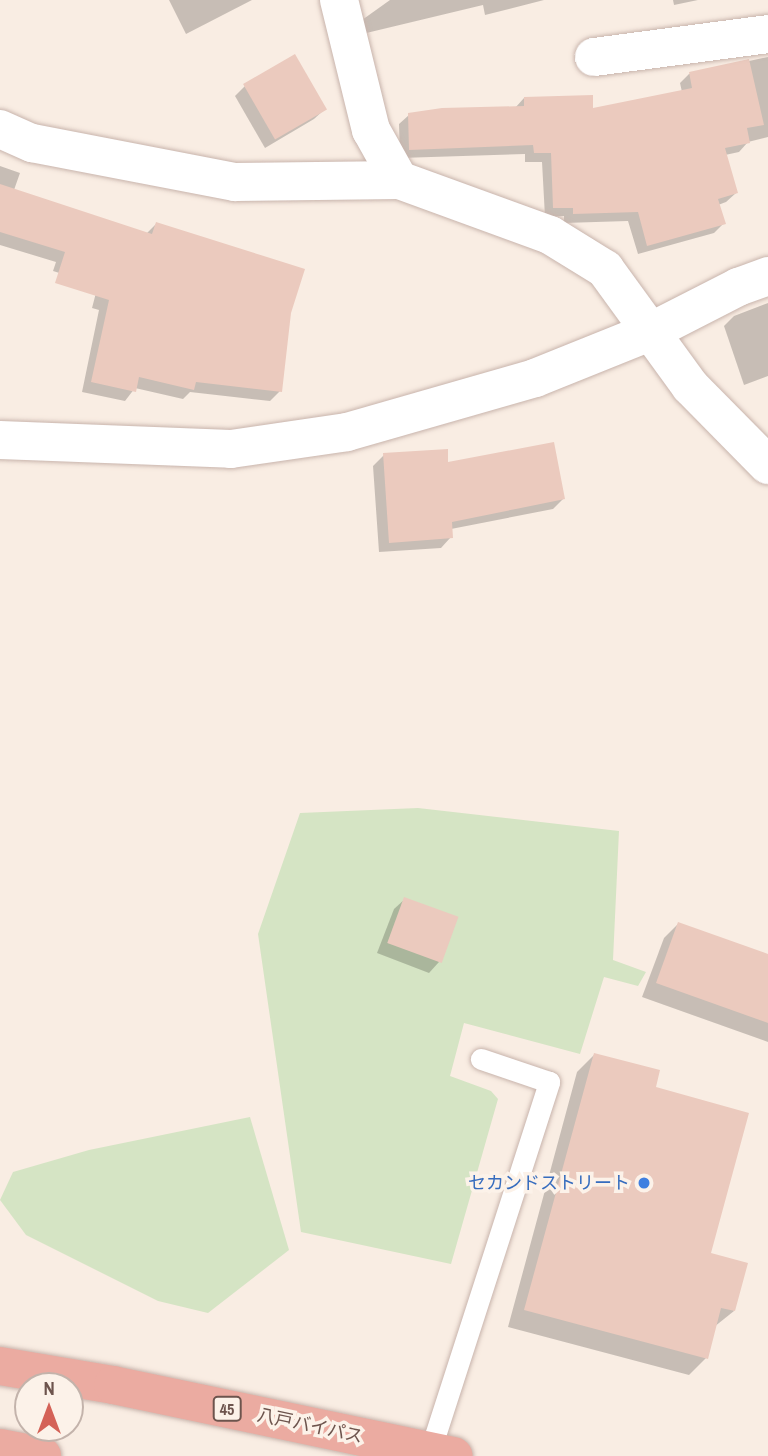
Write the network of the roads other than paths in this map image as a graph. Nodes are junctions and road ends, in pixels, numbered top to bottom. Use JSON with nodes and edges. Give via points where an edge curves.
{"nodes":[{"id":1,"x":339,"y":0,"type":"edge"},
{"id":2,"x":768,"y":34,"type":"edge"},
{"id":3,"x":594,"y":57,"type":"dead end"},
{"id":4,"x":0,"y":129,"type":"edge"},
{"id":5,"x":399,"y":180,"type":"junction"},
{"id":6,"x":768,"y":276,"type":"edge"},
{"id":7,"x":652,"y":331,"type":"junction"},
{"id":8,"x":0,"y":440,"type":"edge"},
{"id":9,"x":768,"y":465,"type":"edge"},
{"id":10,"x":481,"y":1059,"type":"dead end"},
{"id":11,"x":0,"y":1366,"type":"edge"},
{"id":12,"x":0,"y":1448,"type":"edge"},
{"id":13,"x":442,"y":1453,"type":"edge"},
{"id":14,"x":42,"y":1456,"type":"edge"}],
"edges":[{"from":1,"to":5,"type":"street","via":[[371,130]]},
{"from":2,"to":3,"type":"street"},
{"from":4,"to":5,"type":"street","via":[[32,143],[235,182]]},
{"from":5,"to":7,"type":"street","via":[[551,235],[606,269]]},
{"from":6,"to":7,"type":"street"},
{"from":7,"to":8,"type":"street","via":[[535,378],[347,432],[231,449]]},
{"from":7,"to":9,"type":"street","via":[[690,386]]},
{"from":10,"to":13,"type":"lane","via":[[549,1082]]},
{"from":11,"to":13,"type":"highway","name":"八戸バイパス","number":"45"},
{"from":12,"to":14,"type":"highway"}]}
